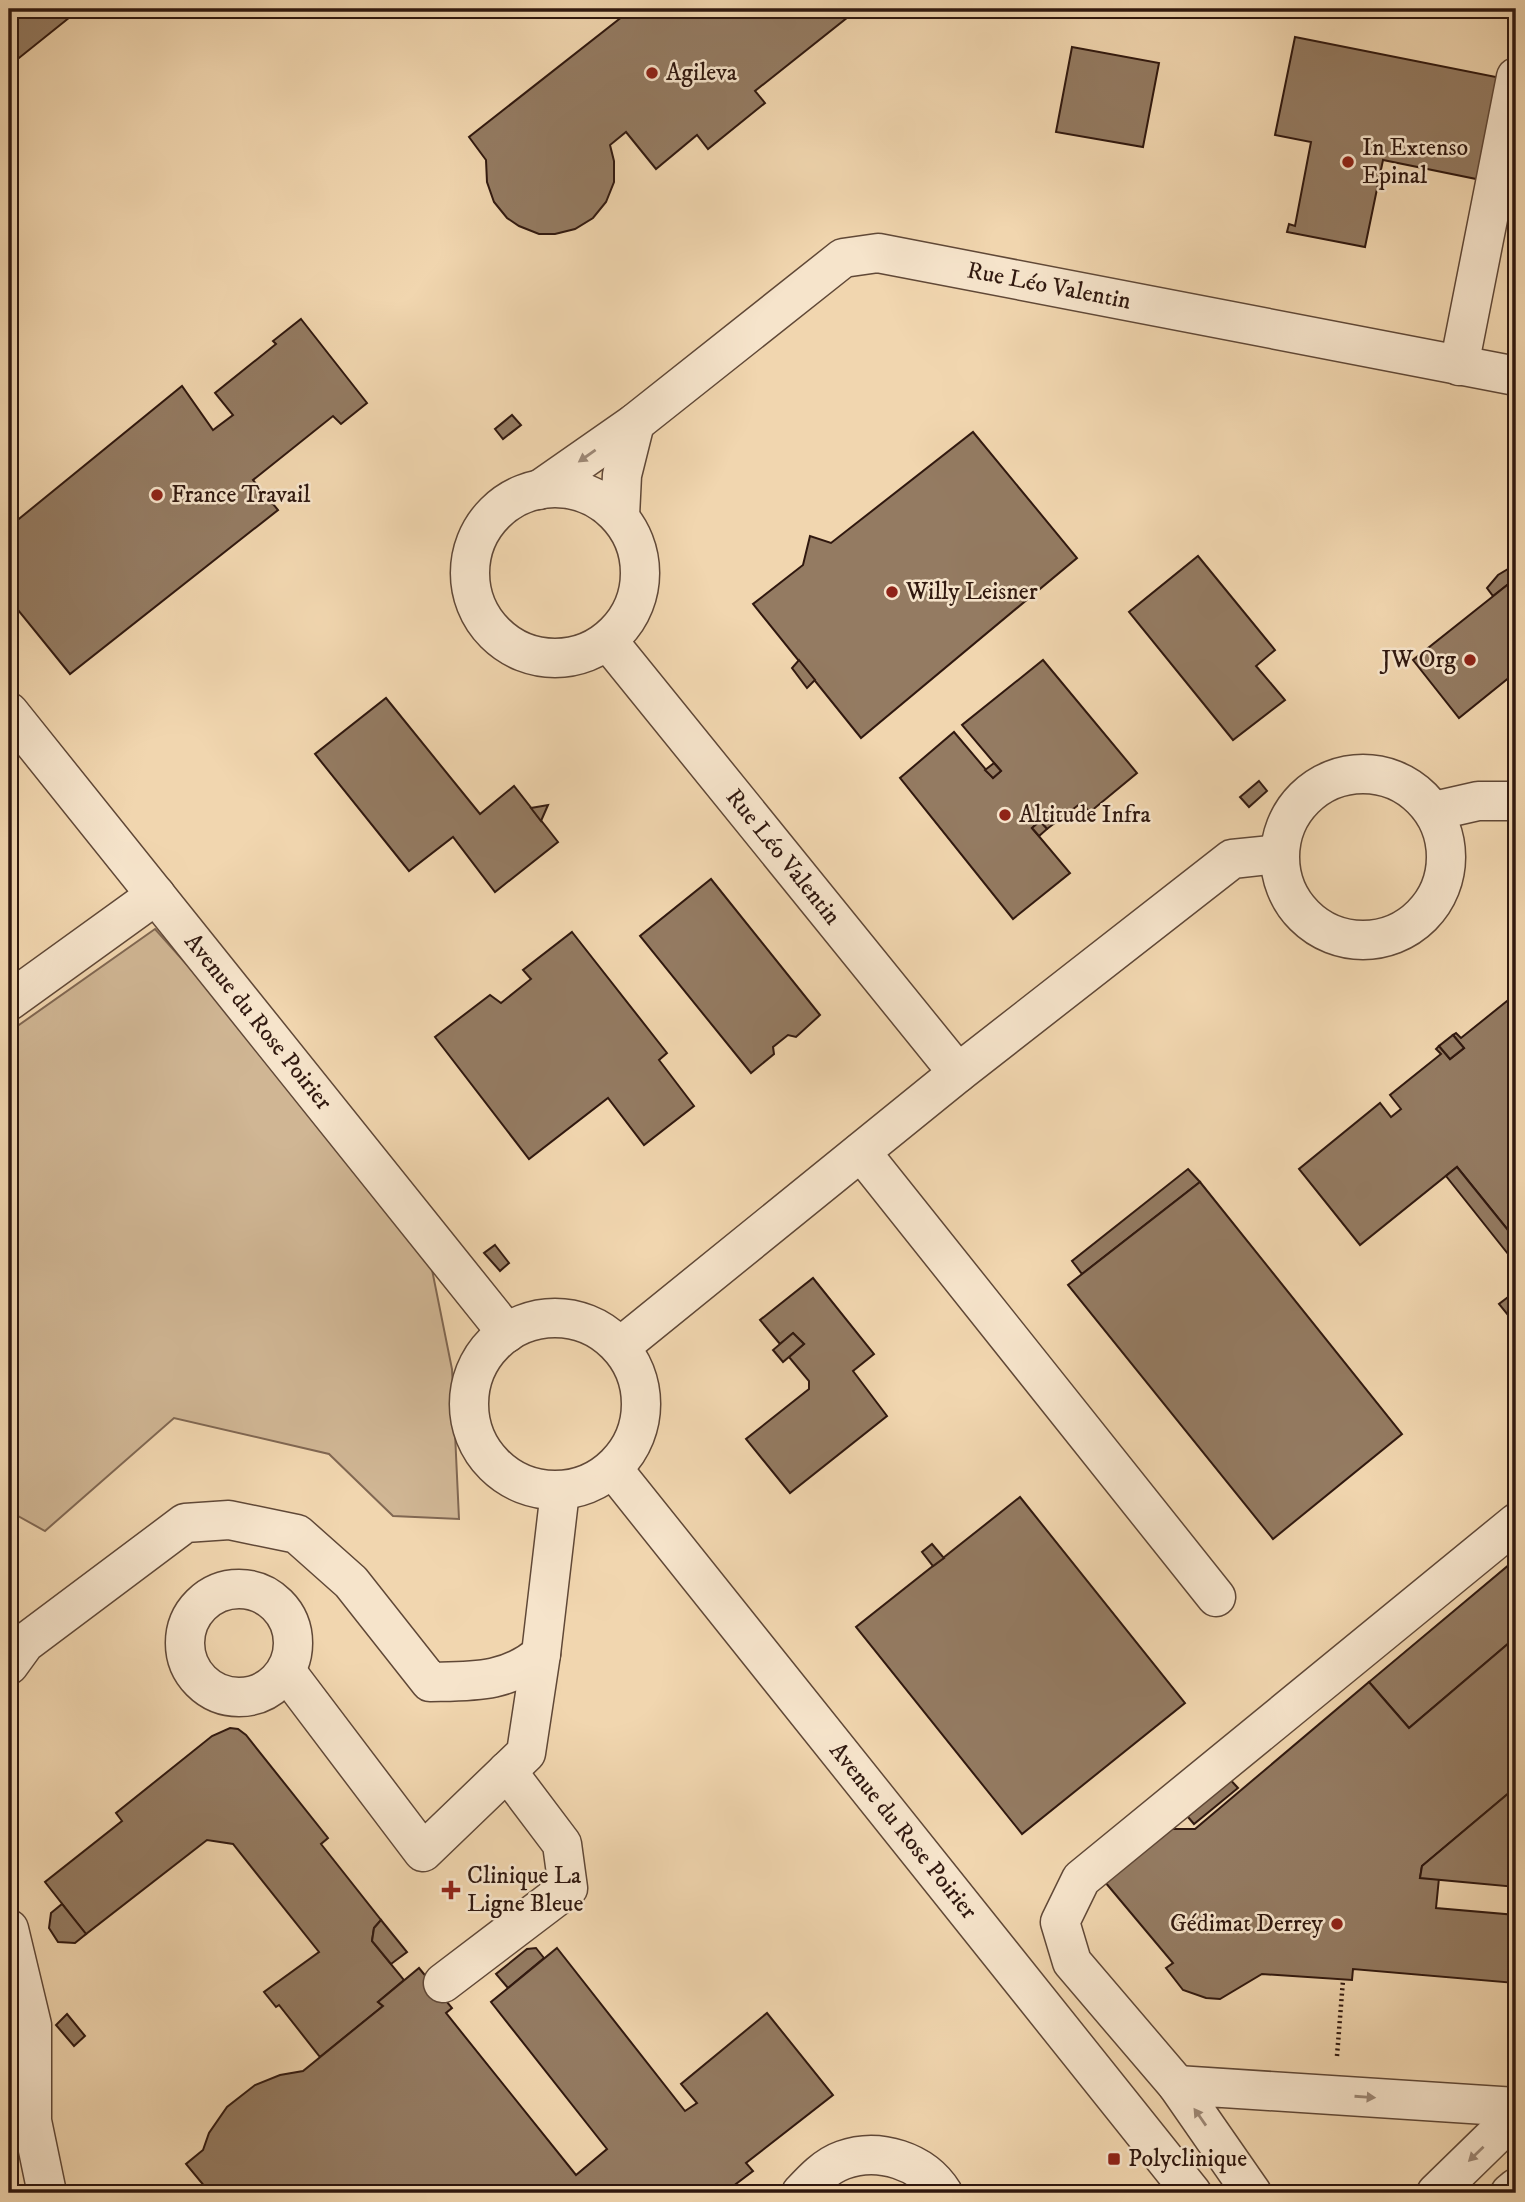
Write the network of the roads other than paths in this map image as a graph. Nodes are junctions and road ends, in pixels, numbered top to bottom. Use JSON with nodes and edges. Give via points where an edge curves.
{"nodes":[{"id":1,"x":1516,"y":76,"type":"edge"},
{"id":2,"x":1459,"y":366,"type":"junction"},
{"id":3,"x":1516,"y":376,"type":"edge"},
{"id":4,"x":635,"y":423,"type":"junction"},
{"id":5,"x":539,"y":490,"type":"junction"},
{"id":6,"x":620,"y":516,"type":"junction"},
{"id":7,"x":608,"y":641,"type":"junction"},
{"id":8,"x":9,"y":712,"type":"edge"},
{"id":9,"x":1516,"y":801,"type":"edge"},
{"id":10,"x":1434,"y":811,"type":"junction"},
{"id":11,"x":1279,"y":854,"type":"junction"},
{"id":12,"x":156,"y":895,"type":"junction"},
{"id":13,"x":9,"y":1000,"type":"edge"},
{"id":14,"x":958,"y":1073,"type":"junction"},
{"id":15,"x":861,"y":1152,"type":"junction"},
{"id":16,"x":507,"y":1333,"type":"junction"},
{"id":17,"x":620,"y":1347,"type":"junction"},
{"id":18,"x":613,"y":1469,"type":"junction"},
{"id":19,"x":560,"y":1491,"type":"junction"},
{"id":20,"x":1516,"y":1523,"type":"edge"},
{"id":21,"x":1216,"y":1597,"type":"dead end"},
{"id":22,"x":541,"y":1654,"type":"junction"},
{"id":23,"x":9,"y":1665,"type":"edge"},
{"id":24,"x":286,"y":1671,"type":"dead end"},
{"id":25,"x":507,"y":1771,"type":"junction"},
{"id":26,"x":9,"y":1929,"type":"edge"},
{"id":27,"x":443,"y":1983,"type":"dead end"},
{"id":28,"x":1177,"y":2085,"type":"junction"},
{"id":29,"x":1516,"y":2107,"type":"edge"},
{"id":30,"x":1516,"y":2115,"type":"edge"},
{"id":31,"x":1516,"y":2188,"type":"edge"},
{"id":32,"x":47,"y":2193,"type":"edge"},
{"id":33,"x":801,"y":2193,"type":"edge"},
{"id":34,"x":943,"y":2193,"type":"edge"},
{"id":35,"x":1192,"y":2193,"type":"edge"},
{"id":36,"x":1252,"y":2193,"type":"edge"},
{"id":37,"x":1436,"y":2193,"type":"edge"},
{"id":38,"x":1510,"y":2193,"type":"edge"}],
"edges":[{"from":1,"to":2,"type":"street"},
{"from":2,"to":3,"type":"street","name":"Rue Léo Valentin"},
{"from":2,"to":4,"type":"street","name":"Rue Léo Valentin","via":[[878,253],[843,258]]},
{"from":4,"to":5,"type":"street","name":"Rue Léo Valentin","one_way":true},
{"from":4,"to":6,"type":"street","via":[[622,475]]},
{"from":5,"to":6,"type":"street","name":"Rue Léo Valentin","via":[[563,488],[586,494]]},
{"from":5,"to":7,"type":"street","name":"Rue Léo Valentin","via":[[512,499],[491,517],[476,540],[469,568],[472,596],[483,621],[503,642],[527,654],[556,659],[583,654]]},
{"from":6,"to":7,"type":"street","name":"Rue Léo Valentin","via":[[636,546],[641,572],[637,598],[626,622]]},
{"from":7,"to":14,"type":"street","name":"Rue Léo Valentin"},
{"from":8,"to":12,"type":"street","name":"Avenue du Rose Poirier"},
{"from":9,"to":10,"type":"street","via":[[1478,801]]},
{"from":10,"to":11,"type":"street","via":[[1416,792],[1393,779],[1341,776],[1317,787],[1298,805],[1285,828]]},
{"from":10,"to":11,"type":"street","via":[[1444,835],[1447,861],[1441,890],[1425,914],[1402,932],[1374,941],[1336,936],[1318,928],[1297,909],[1283,883]]},
{"from":11,"to":14,"type":"street","via":[[1232,859]]},
{"from":12,"to":13,"type":"street"},
{"from":12,"to":16,"type":"street","name":"Avenue du Rose Poirier"},
{"from":14,"to":15,"type":"street"},
{"from":15,"to":17,"type":"street"},
{"from":15,"to":21,"type":"street"},
{"from":16,"to":17,"type":"street","via":[[529,1322],[553,1318],[578,1321],[601,1331]]},
{"from":16,"to":19,"type":"street","via":[[486,1352],[473,1377],[468,1404],[473,1432],[486,1457],[507,1476],[532,1488]]},
{"from":17,"to":18,"type":"street","via":[[634,1370],[641,1395],[640,1423],[630,1448]]},
{"from":18,"to":19,"type":"street","via":[[588,1484]]},
{"from":18,"to":35,"type":"street","name":"Avenue du Rose Poirier"},
{"from":19,"to":22,"type":"street"},
{"from":20,"to":28,"type":"street","via":[[1081,1879],[1060,1922],[1072,1962]]},
{"from":22,"to":23,"type":"street","via":[[524,1668],[482,1681],[430,1682],[351,1582],[298,1534],[229,1520],[185,1523],[24,1643]]},
{"from":22,"to":25,"type":"street","via":[[526,1753]]},
{"from":24,"to":25,"type":"street","via":[[423,1852]]},
{"from":25,"to":27,"type":"street","via":[[562,1844],[568,1888]]},
{"from":26,"to":32,"type":"street","via":[[32,2025],[32,2121]]},
{"from":28,"to":29,"type":"street","one_way":true},
{"from":36,"to":28,"type":"street","one_way":true},
{"from":30,"to":37,"type":"street","one_way":true},
{"from":31,"to":38,"type":"street"},
{"from":33,"to":34,"type":"street","via":[[819,2174],[842,2160],[869,2155],[896,2158],[921,2169]]}]}
